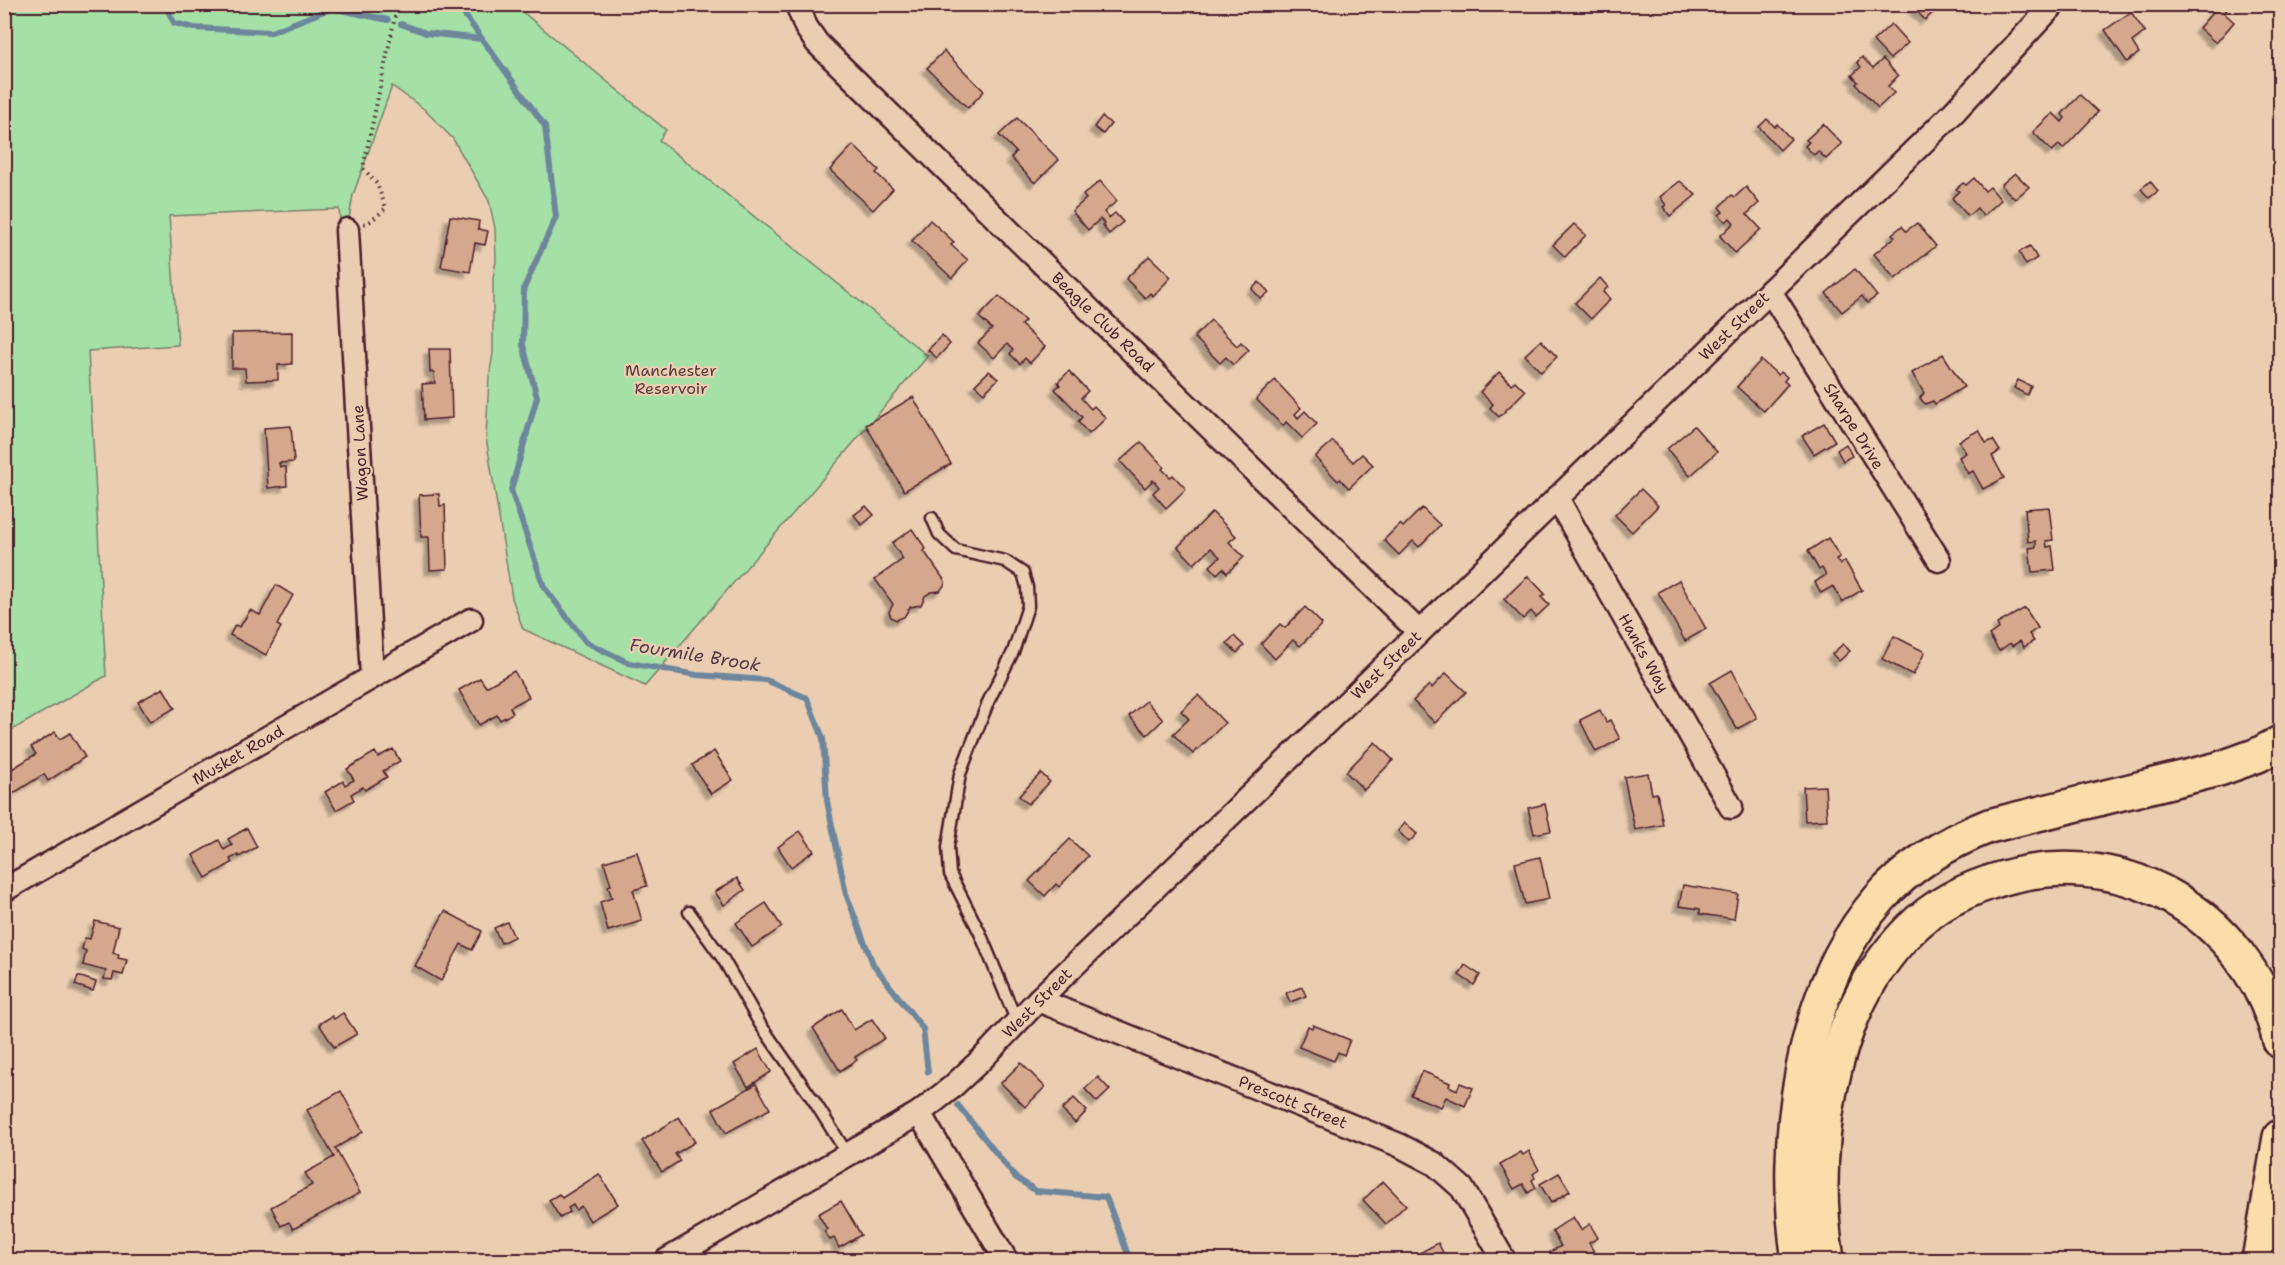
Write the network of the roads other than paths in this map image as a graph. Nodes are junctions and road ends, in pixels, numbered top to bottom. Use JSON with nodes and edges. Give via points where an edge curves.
{"nodes":[{"id":1,"x":797,"y":4,"type":"edge"},
{"id":2,"x":2054,"y":4,"type":"edge"},
{"id":3,"x":347,"y":230,"type":"road end"},
{"id":4,"x":1770,"y":291,"type":"junction"},
{"id":5,"x":1557,"y":498,"type":"junction"},
{"id":6,"x":932,"y":518,"type":"dead end"},
{"id":7,"x":1939,"y":560,"type":"dead end"},
{"id":8,"x":471,"y":620,"type":"dead end"},
{"id":9,"x":1419,"y":632,"type":"junction"},
{"id":10,"x":372,"y":677,"type":"junction"},
{"id":11,"x":2280,"y":743,"type":"edge"},
{"id":12,"x":1731,"y":807,"type":"dead end"},
{"id":13,"x":4,"y":890,"type":"edge"},
{"id":14,"x":689,"y":912,"type":"dead end"},
{"id":15,"x":1038,"y":1000,"type":"junction"},
{"id":16,"x":1017,"y":1022,"type":"junction"},
{"id":17,"x":2280,"y":1041,"type":"edge"},
{"id":18,"x":919,"y":1113,"type":"junction"},
{"id":19,"x":2280,"y":1137,"type":"edge"},
{"id":20,"x":848,"y":1155,"type":"junction"},
{"id":21,"x":667,"y":1260,"type":"edge"},
{"id":22,"x":1006,"y":1260,"type":"edge"},
{"id":23,"x":1504,"y":1260,"type":"edge"},
{"id":24,"x":1799,"y":1260,"type":"edge"},
{"id":25,"x":1827,"y":1260,"type":"edge"},
{"id":26,"x":2259,"y":1260,"type":"edge"}],
"edges":[{"from":1,"to":9,"type":"street","name":"Beagle Club Road","via":[[818,43]]},
{"from":2,"to":4,"type":"street","name":"West Street","via":[[1953,113]]},
{"from":3,"to":10,"type":"street","name":"Wagon Lane"},
{"from":4,"to":5,"type":"street","name":"West Street"},
{"from":4,"to":7,"type":"street","name":"Sharpe Drive"},
{"from":5,"to":9,"type":"street","name":"West Street"},
{"from":5,"to":12,"type":"street","name":"Hanks Way"},
{"from":6,"to":16,"type":"lane","via":[[939,534],[956,550],[1005,561],[1023,573],[1027,587],[1028,606],[1012,652],[988,700],[960,774],[948,847],[950,874]]},
{"from":8,"to":10,"type":"street","name":"Musket Road"},
{"from":9,"to":15,"type":"street","name":"West Street"},
{"from":10,"to":13,"type":"street","name":"Musket Road"},
{"from":11,"to":24,"type":"highway","via":[[2219,770],[1989,826],[1927,858],[1880,898],[1839,961],[1806,1055],[1792,1162]]},
{"from":14,"to":20,"type":"lane"},
{"from":15,"to":16,"type":"street","name":"West Street"},
{"from":15,"to":23,"type":"street","name":"Prescott Street","via":[[1399,1145],[1435,1164],[1462,1188]]},
{"from":16,"to":18,"type":"street","name":"West Street","via":[[951,1088]]},
{"from":17,"to":25,"type":"highway","via":[[2262,991],[2234,947],[2196,913],[2156,889],[2114,874],[2069,869],[2011,875],[1966,891],[1901,939],[1873,978],[1852,1022],[1835,1073],[1825,1125],[1821,1192]]},
{"from":18,"to":20,"type":"street","name":"West Street"},
{"from":18,"to":22,"type":"street"},
{"from":19,"to":26,"type":"highway"},
{"from":20,"to":21,"type":"street","name":"West Street"}]}
